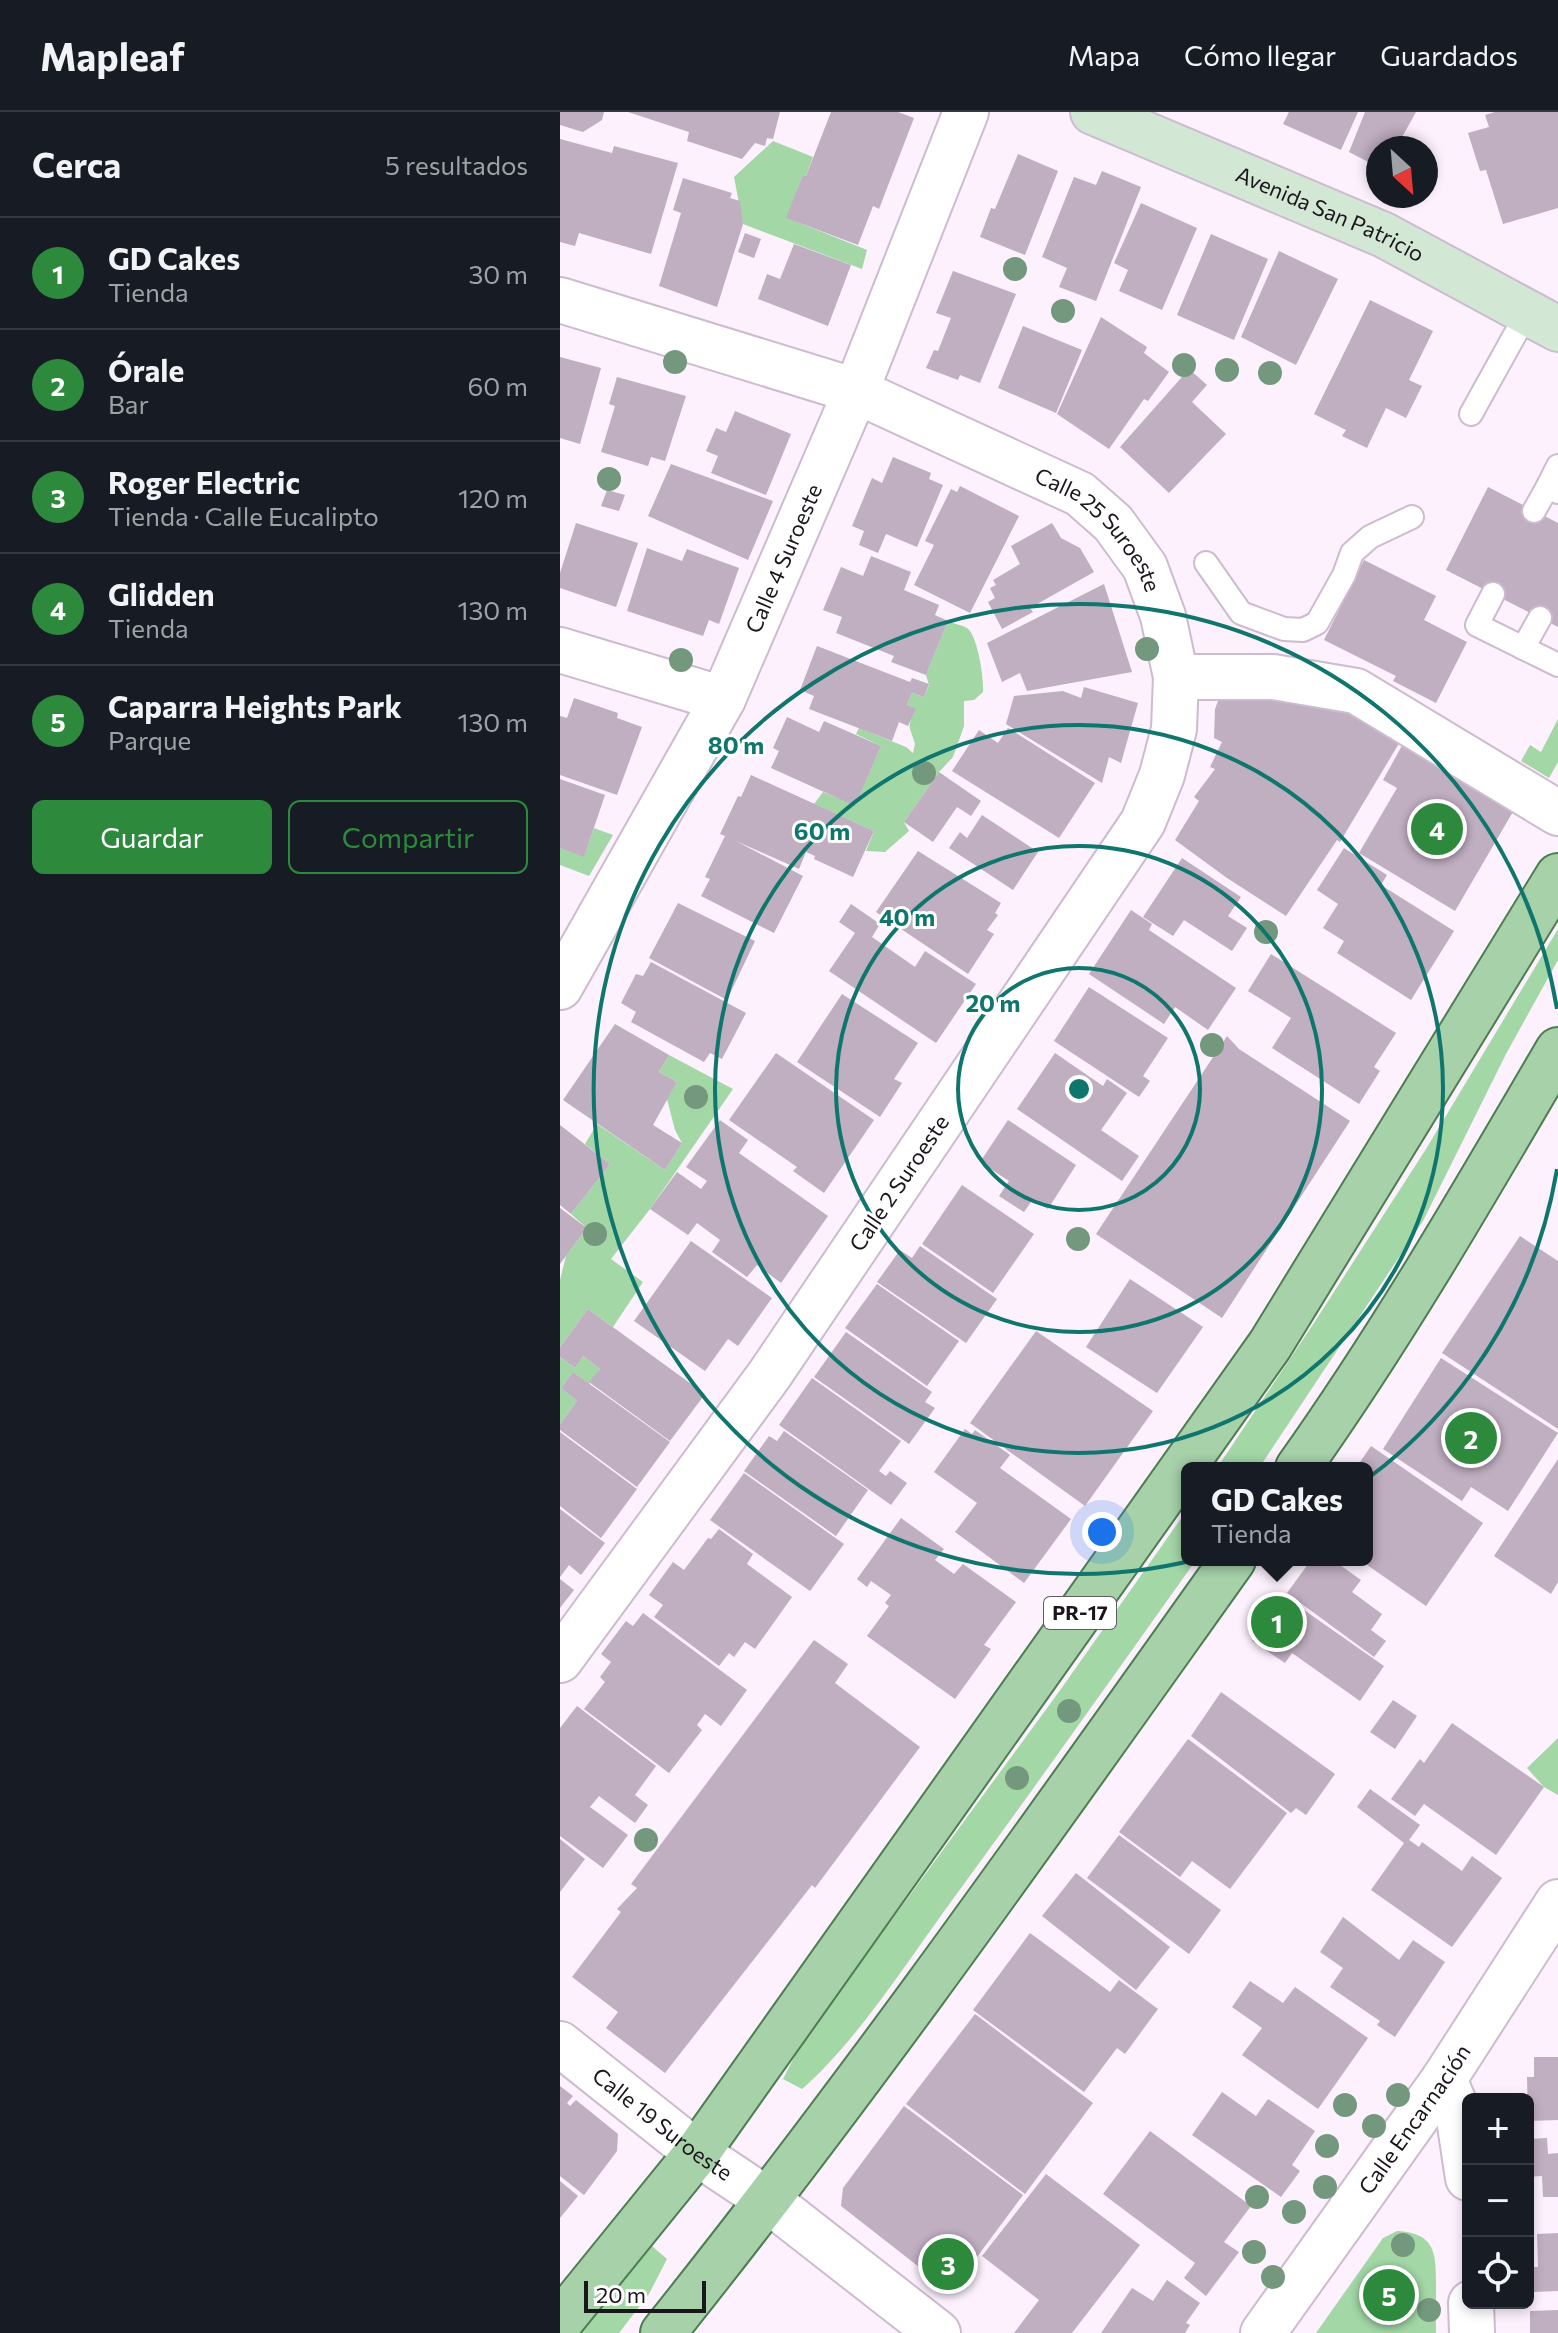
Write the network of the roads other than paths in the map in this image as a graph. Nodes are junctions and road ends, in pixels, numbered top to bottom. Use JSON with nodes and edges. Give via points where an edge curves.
{"nodes":[{"id":1,"x":966,"y":112,"type":"edge"},
{"id":2,"x":1093,"y":112,"type":"edge"},
{"id":3,"x":560,"y":300,"type":"edge"},
{"id":4,"x":1542,"y":321,"type":"edge"},
{"id":5,"x":856,"y":391,"type":"junction"},
{"id":6,"x":1471,"y":414,"type":"dead end"},
{"id":7,"x":1555,"y":481,"type":"edge"},
{"id":8,"x":1534,"y":511,"type":"dead end"},
{"id":9,"x":1412,"y":517,"type":"dead end"},
{"id":10,"x":1206,"y":563,"type":"dead end"},
{"id":11,"x":1493,"y":594,"type":"dead end"},
{"id":12,"x":1540,"y":618,"type":"dead end"},
{"id":13,"x":1523,"y":648,"type":"junction"},
{"id":14,"x":560,"y":650,"type":"edge"},
{"id":15,"x":1558,"y":665,"type":"edge"},
{"id":16,"x":1176,"y":677,"type":"junction"},
{"id":17,"x":723,"y":699,"type":"junction"},
{"id":18,"x":1558,"y":813,"type":"edge"},
{"id":19,"x":1558,"y":876,"type":"edge"},
{"id":20,"x":560,"y":987,"type":"edge"},
{"id":21,"x":1558,"y":1050,"type":"edge"},
{"id":22,"x":1187,"y":1462,"type":"edge"},
{"id":23,"x":1302,"y":1462,"type":"edge"},
{"id":24,"x":1181,"y":1471,"type":"edge"},
{"id":25,"x":1229,"y":1566,"type":"edge"},
{"id":26,"x":560,"y":1660,"type":"edge"},
{"id":27,"x":1558,"y":1902,"type":"edge"},
{"id":28,"x":560,"y":2044,"type":"edge"},
{"id":29,"x":1444,"y":2079,"type":"junction"},
{"id":30,"x":697,"y":2153,"type":"junction"},
{"id":31,"x":1466,"y":2165,"type":"edge"},
{"id":32,"x":769,"y":2201,"type":"junction"},
{"id":33,"x":1471,"y":2309,"type":"edge"},
{"id":34,"x":560,"y":2322,"type":"edge"},
{"id":35,"x":663,"y":2333,"type":"edge"},
{"id":36,"x":938,"y":2333,"type":"edge"},
{"id":37,"x":1263,"y":2333,"type":"edge"},
{"id":38,"x":1472,"y":2333,"type":"edge"}],
"edges":[{"from":1,"to":5,"type":"street","name":"Calle 4 Suroeste"},
{"from":2,"to":4,"type":"street","name":"Avenida San Patricio","via":[[1384,235]]},
{"from":3,"to":5,"type":"street","name":"Calle 25 Suroeste"},
{"from":4,"to":6,"type":"lane"},
{"from":5,"to":16,"type":"street","name":"Calle 25 Suroeste","via":[[1080,494],[1113,523],[1145,567],[1163,616]]},
{"from":5,"to":17,"type":"street","name":"Calle 4 Suroeste"},
{"from":7,"to":8,"type":"lane"},
{"from":9,"to":10,"type":"lane","via":[[1370,537],[1352,553],[1317,623],[1303,630],[1284,629],[1241,613]]},
{"from":11,"to":13,"type":"lane","via":[[1477,625]]},
{"from":12,"to":13,"type":"lane"},
{"from":13,"to":15,"type":"lane"},
{"from":14,"to":17,"type":"street"},
{"from":16,"to":18,"type":"street","via":[[1273,677],[1356,691]]},
{"from":16,"to":26,"type":"street","name":"Calle 2 Suroeste","via":[[1174,729],[1143,822],[770,1374]]},
{"from":17,"to":20,"type":"street","name":"Calle 4 Suroeste"},
{"from":19,"to":22,"type":"main road","number":"PR-17","via":[[1270,1345]]},
{"from":21,"to":23,"type":"main road","via":[[1436,1260]]},
{"from":24,"to":30,"type":"main road","number":"PR-17"},
{"from":25,"to":32,"type":"main road"},
{"from":27,"to":29,"type":"street","name":"Calle Encarnación"},
{"from":28,"to":30,"type":"street","name":"Calle 19 Suroeste"},
{"from":29,"to":31,"type":"street","via":[[1458,2112]]},
{"from":29,"to":37,"type":"street","name":"Calle Encarnación"},
{"from":30,"to":32,"type":"street","name":"Calle 19 Suroeste"},
{"from":30,"to":34,"type":"main road","number":"PR-17"},
{"from":32,"to":35,"type":"main road"},
{"from":32,"to":36,"type":"street","name":"Calle 19 Suroeste"},
{"from":33,"to":38,"type":"street"}]}
